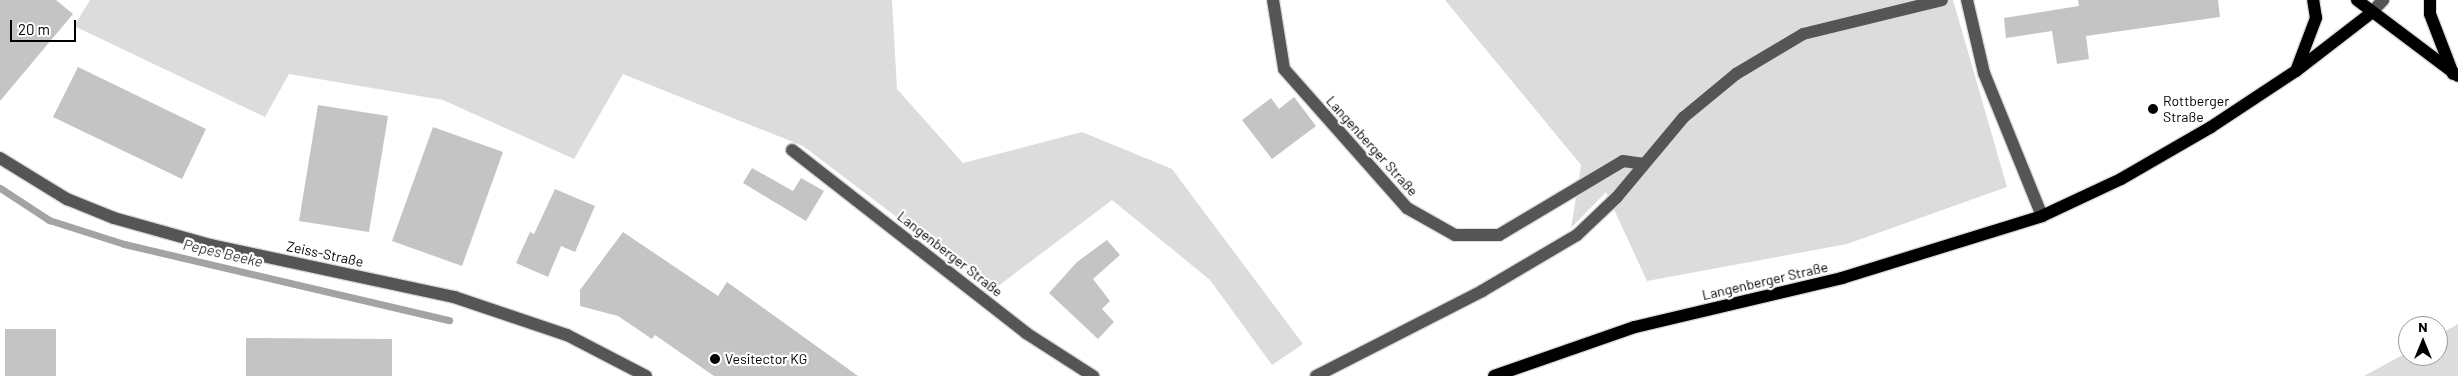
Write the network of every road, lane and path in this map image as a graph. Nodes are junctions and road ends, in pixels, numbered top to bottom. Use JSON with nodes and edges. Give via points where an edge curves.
{"nodes":[{"id":1,"x":1273,"y":0,"type":"edge"},
{"id":2,"x":1942,"y":0,"type":"edge"},
{"id":3,"x":1966,"y":0,"type":"edge"},
{"id":4,"x":2313,"y":0,"type":"edge"},
{"id":5,"x":2357,"y":0,"type":"edge"},
{"id":6,"x":2384,"y":0,"type":"edge"},
{"id":7,"x":2430,"y":0,"type":"edge"},
{"id":8,"x":2371,"y":13,"type":"junction"},
{"id":9,"x":2296,"y":71,"type":"junction"},
{"id":10,"x":2456,"y":75,"type":"edge"},
{"id":11,"x":792,"y":150,"type":"dead end"},
{"id":12,"x":0,"y":158,"type":"edge"},
{"id":13,"x":1644,"y":164,"type":"junction"},
{"id":14,"x":2042,"y":216,"type":"junction"},
{"id":15,"x":646,"y":376,"type":"edge"},
{"id":16,"x":1093,"y":376,"type":"edge"},
{"id":17,"x":1316,"y":376,"type":"edge"},
{"id":18,"x":1494,"y":376,"type":"edge"}],
"edges":[{"from":1,"to":13,"type":"street","name":"Langenberger Straße","via":[[1284,69],[1407,208],[1454,235],[1499,235],[1623,161]]},
{"from":2,"to":13,"type":"street","via":[[1803,34],[1736,74],[1684,117]]},
{"from":3,"to":14,"type":"street","via":[[1984,73]]},
{"from":4,"to":9,"type":"main road","via":[[2316,18]]},
{"from":5,"to":8,"type":"main road"},
{"from":6,"to":8,"type":"street"},
{"from":7,"to":10,"type":"main road","via":[[2430,14]]},
{"from":8,"to":9,"type":"main road","name":"Langenberger Straße"},
{"from":8,"to":10,"type":"main road"},
{"from":9,"to":14,"type":"main road","name":"Langenberger Straße","via":[[2211,127],[2137,170]]},
{"from":11,"to":16,"type":"street","name":"Langenberger Straße","via":[[1026,333]]},
{"from":12,"to":15,"type":"street","name":"Zeiss-Straße","via":[[67,199],[114,218],[211,245],[454,297],[567,335]]},
{"from":13,"to":17,"type":"street","via":[[1577,235],[1482,291]]},
{"from":14,"to":18,"type":"main road","name":"Langenberger Straße","via":[[1842,278],[1635,327]]}]}
